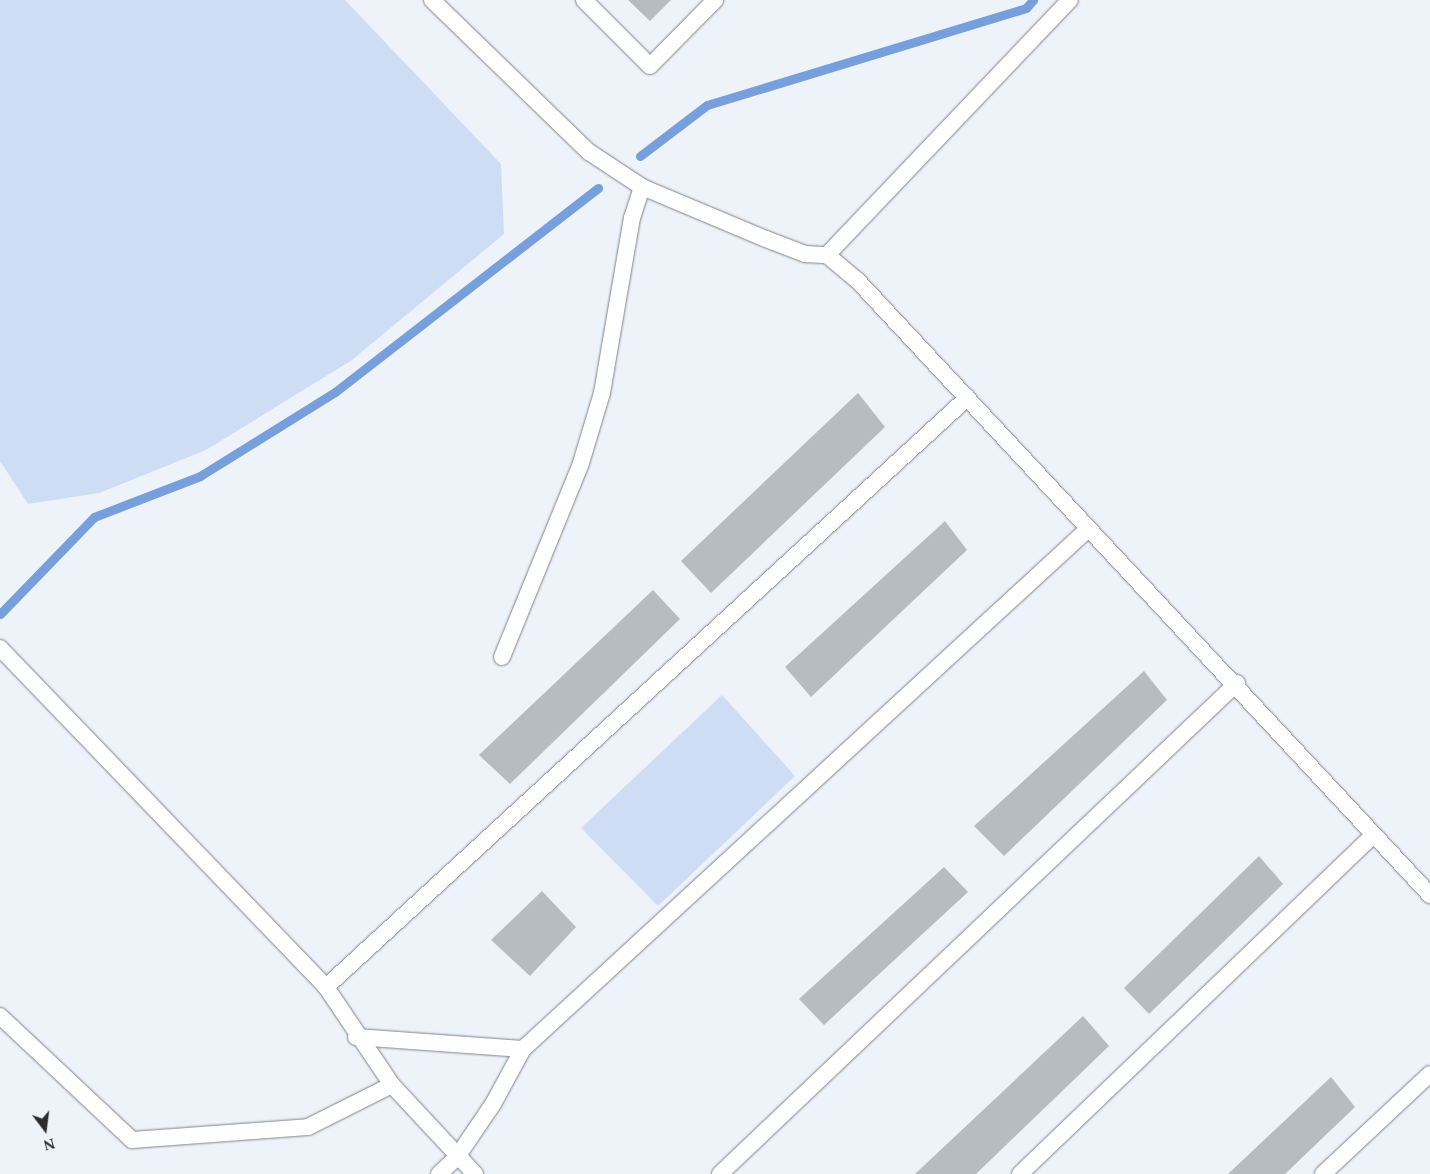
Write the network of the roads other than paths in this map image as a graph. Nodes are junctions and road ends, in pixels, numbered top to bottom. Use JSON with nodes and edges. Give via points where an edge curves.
{"nodes":[{"id":1,"x":432,"y":0,"type":"edge"},
{"id":2,"x":584,"y":0,"type":"edge"},
{"id":3,"x":715,"y":0,"type":"edge"},
{"id":4,"x":1070,"y":0,"type":"edge"},
{"id":5,"x":642,"y":187,"type":"junction"},
{"id":6,"x":827,"y":255,"type":"junction"},
{"id":7,"x":967,"y":398,"type":"junction"},
{"id":8,"x":1086,"y":531,"type":"junction"},
{"id":9,"x":0,"y":648,"type":"edge"},
{"id":10,"x":502,"y":657,"type":"dead end"},
{"id":11,"x":1237,"y":683,"type":"junction"},
{"id":12,"x":1374,"y":835,"type":"junction"},
{"id":13,"x":1430,"y":895,"type":"edge"},
{"id":14,"x":326,"y":987,"type":"junction"},
{"id":15,"x":0,"y":1016,"type":"edge"},
{"id":16,"x":356,"y":1037,"type":"junction"},
{"id":17,"x":523,"y":1049,"type":"junction"},
{"id":18,"x":1430,"y":1074,"type":"edge"},
{"id":19,"x":392,"y":1085,"type":"junction"},
{"id":20,"x":457,"y":1157,"type":"junction"},
{"id":21,"x":439,"y":1174,"type":"edge"},
{"id":22,"x":475,"y":1174,"type":"edge"},
{"id":23,"x":720,"y":1174,"type":"edge"},
{"id":24,"x":1020,"y":1174,"type":"edge"},
{"id":25,"x":1323,"y":1174,"type":"edge"}],
"edges":[{"from":1,"to":5,"type":"lane","via":[[589,152]]},
{"from":2,"to":3,"type":"lane","via":[[650,66]]},
{"from":4,"to":6,"type":"lane"},
{"from":5,"to":6,"type":"lane","via":[[805,254]]},
{"from":5,"to":10,"type":"lane","via":[[632,218],[602,393],[581,463]]},
{"from":6,"to":7,"type":"lane","via":[[857,280]]},
{"from":7,"to":8,"type":"lane"},
{"from":7,"to":14,"type":"lane"},
{"from":8,"to":11,"type":"lane"},
{"from":8,"to":17,"type":"lane"},
{"from":9,"to":14,"type":"lane"},
{"from":11,"to":12,"type":"lane"},
{"from":11,"to":23,"type":"lane"},
{"from":12,"to":13,"type":"lane"},
{"from":12,"to":24,"type":"lane"},
{"from":14,"to":16,"type":"lane"},
{"from":15,"to":19,"type":"lane","via":[[132,1140],[308,1126]]},
{"from":16,"to":17,"type":"lane"},
{"from":16,"to":19,"type":"lane"},
{"from":17,"to":20,"type":"lane"},
{"from":18,"to":25,"type":"lane"},
{"from":19,"to":20,"type":"lane"},
{"from":20,"to":21,"type":"lane"},
{"from":20,"to":22,"type":"lane"}]}
